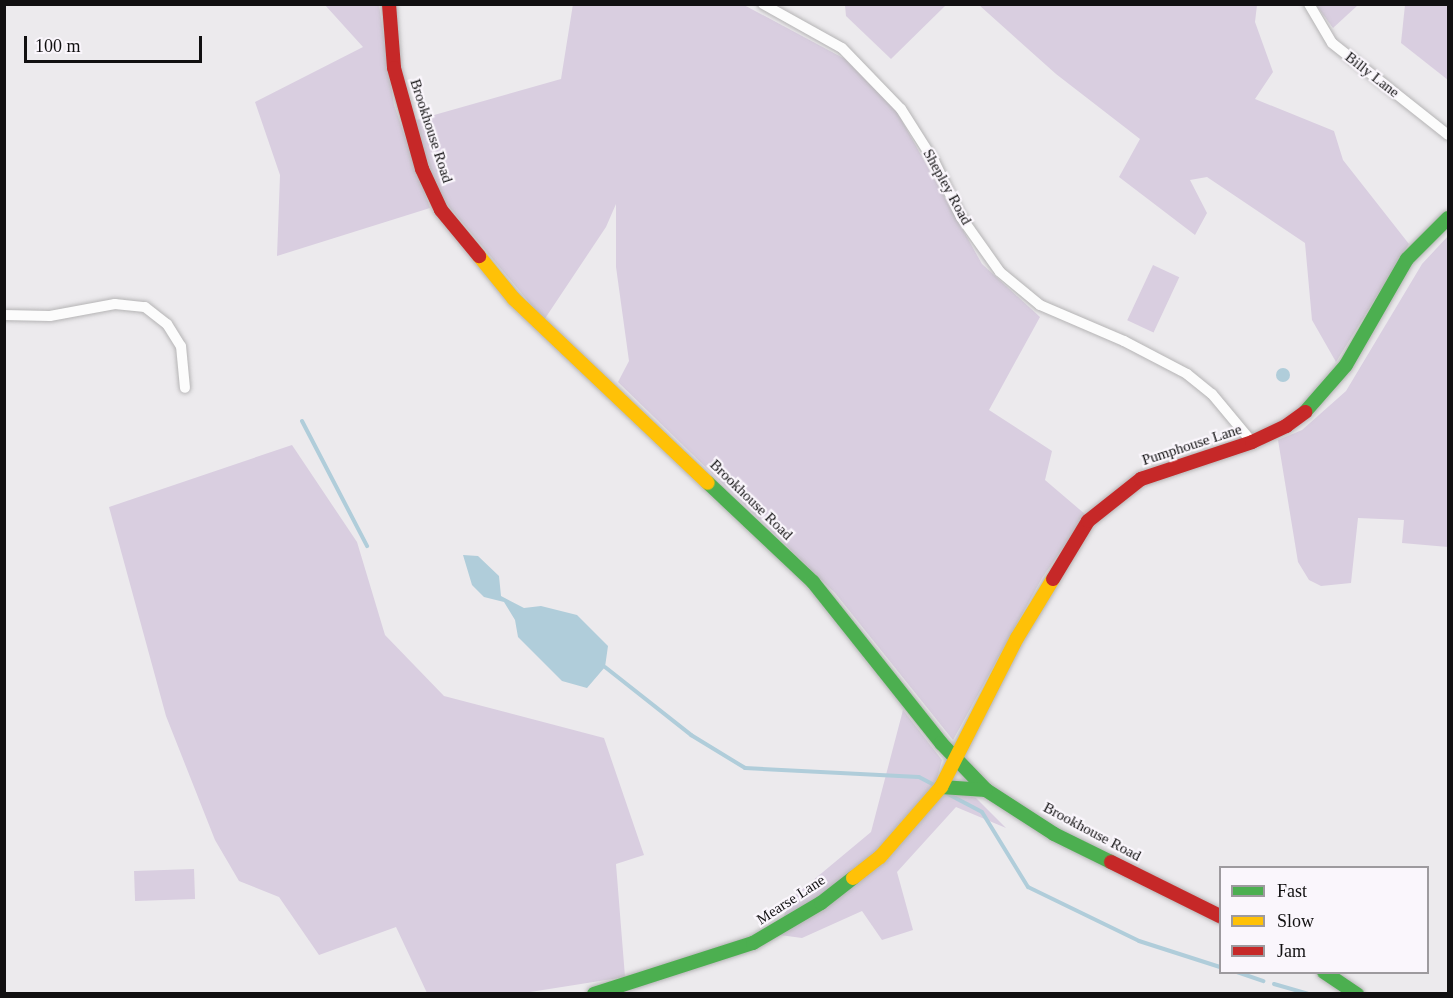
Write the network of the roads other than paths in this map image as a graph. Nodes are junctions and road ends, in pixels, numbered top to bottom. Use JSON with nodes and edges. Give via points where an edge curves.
{"nodes":[{"id":1,"x":389,"y":4,"type":"edge"},
{"id":2,"x":763,"y":4,"type":"edge"},
{"id":3,"x":1309,"y":4,"type":"edge"},
{"id":4,"x":1449,"y":135,"type":"edge"},
{"id":5,"x":1449,"y":218,"type":"edge"},
{"id":6,"x":4,"y":315,"type":"edge"},
{"id":7,"x":186,"y":388,"type":"dead end"},
{"id":8,"x":1252,"y":442,"type":"junction"},
{"id":9,"x":958,"y":760,"type":"junction"},
{"id":10,"x":941,"y":787,"type":"junction"},
{"id":11,"x":986,"y":790,"type":"junction"},
{"id":12,"x":1219,"y":915,"type":"edge"},
{"id":13,"x":1327,"y":974,"type":"edge"},
{"id":14,"x":594,"y":993,"type":"edge"},
{"id":15,"x":1358,"y":993,"type":"edge"}],
"edges":[{"from":1,"to":9,"type":"street","name":"Brookhouse Road","via":[[394,68],[422,169],[441,210],[556,342],[813,582]]},
{"from":2,"to":8,"type":"street","name":"Shepley Road","via":[[842,48],[901,109],[934,161],[962,217],[1000,272],[1040,305],[1124,341],[1187,374],[1212,394]]},
{"from":3,"to":4,"type":"street","name":"Billy Lane","via":[[1332,43]]},
{"from":5,"to":8,"type":"street","name":"Pumphouse Lane","via":[[1407,259],[1334,382],[1317,402],[1286,426]]},
{"from":6,"to":7,"type":"street","via":[[50,316],[116,304],[145,307],[167,324],[181,346]]},
{"from":8,"to":9,"type":"street","name":"Pumphouse Lane","via":[[1141,479],[1088,521],[1017,638]]},
{"from":9,"to":10,"type":"street","name":"Mearse Lane"},
{"from":9,"to":11,"type":"street","name":"Brookhouse Road"},
{"from":10,"to":11,"type":"street"},
{"from":10,"to":14,"type":"street","name":"Mearse Lane","via":[[880,857],[820,903],[753,944]]},
{"from":11,"to":12,"type":"street","name":"Brookhouse Road","via":[[1054,834]]},
{"from":13,"to":15,"type":"street"}]}
